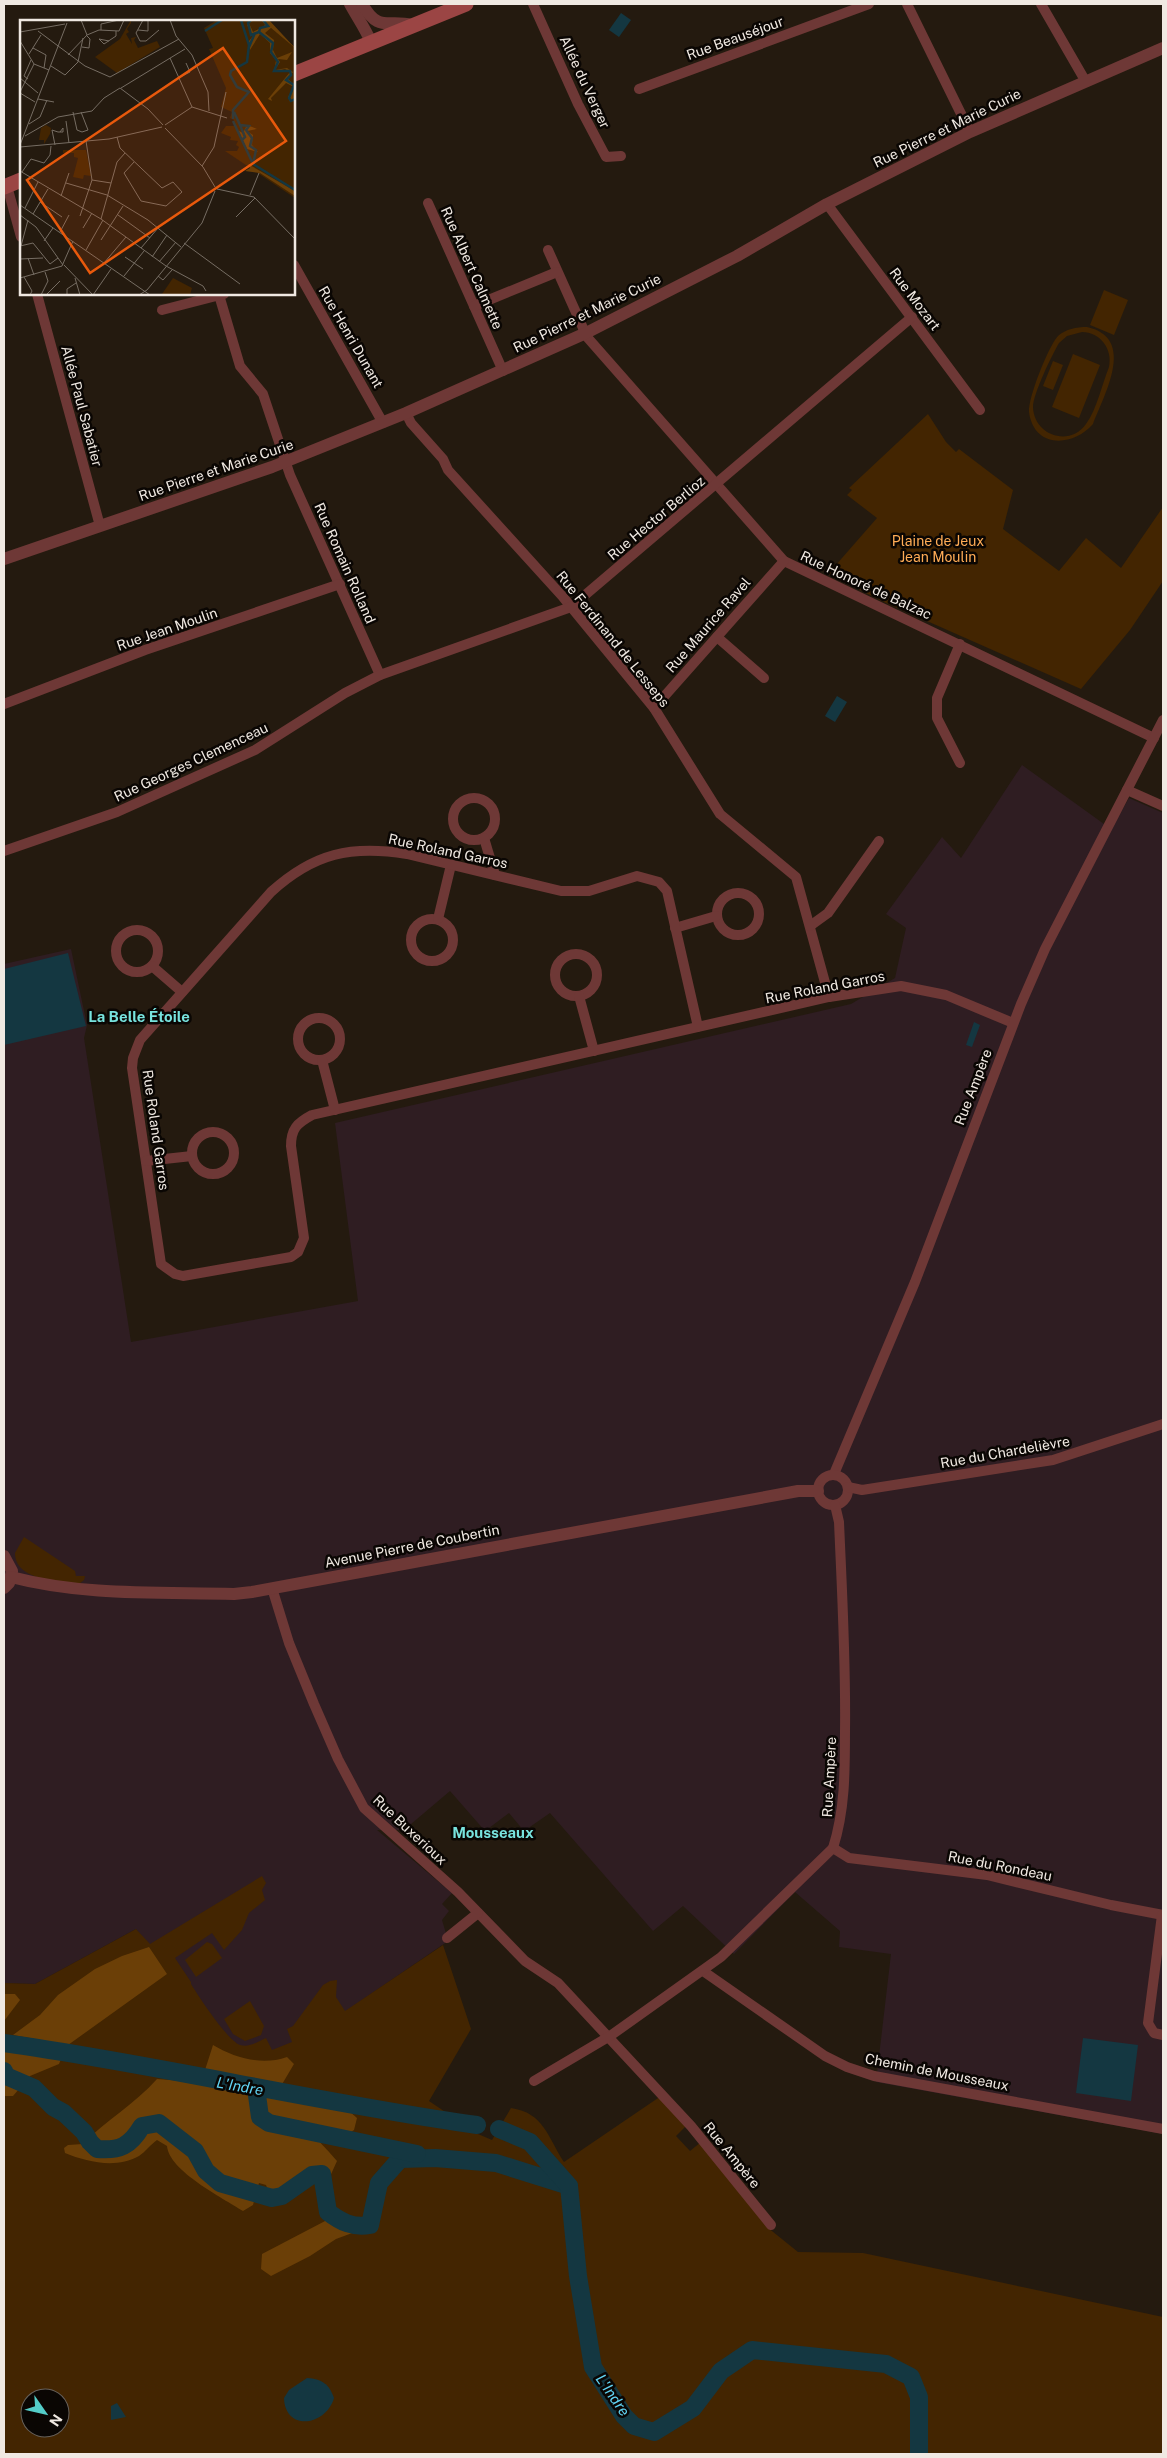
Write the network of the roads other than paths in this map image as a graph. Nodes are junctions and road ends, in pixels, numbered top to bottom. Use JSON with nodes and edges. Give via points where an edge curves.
{"nodes":[{"id":1,"x":350,"y":4,"type":"edge"},
{"id":2,"x":466,"y":4,"type":"edge"},
{"id":3,"x":533,"y":4,"type":"edge"},
{"id":4,"x":869,"y":4,"type":"edge"},
{"id":5,"x":907,"y":4,"type":"edge"},
{"id":6,"x":1042,"y":4,"type":"edge"},
{"id":7,"x":363,"y":16,"type":"edge"},
{"id":8,"x":412,"y":25,"type":"junction"},
{"id":9,"x":370,"y":42,"type":"junction"},
{"id":10,"x":1163,"y":48,"type":"edge"},
{"id":11,"x":354,"y":49,"type":"junction"},
{"id":12,"x":295,"y":74,"type":"edge"},
{"id":13,"x":1086,"y":82,"type":"junction"},
{"id":14,"x":639,"y":89,"type":"dead end"},
{"id":15,"x":970,"y":132,"type":"junction"},
{"id":16,"x":621,"y":156,"type":"dead end"},
{"id":17,"x":11,"y":184,"type":"edge"},
{"id":18,"x":428,"y":203,"type":"dead end"},
{"id":19,"x":827,"y":204,"type":"junction"},
{"id":20,"x":20,"y":232,"type":"edge"},
{"id":21,"x":548,"y":250,"type":"dead end"},
{"id":22,"x":295,"y":267,"type":"edge"},
{"id":23,"x":557,"y":272,"type":"junction"},
{"id":24,"x":37,"y":295,"type":"edge"},
{"id":25,"x":217,"y":295,"type":"edge"},
{"id":26,"x":221,"y":295,"type":"edge"},
{"id":27,"x":474,"y":306,"type":"junction"},
{"id":28,"x":162,"y":310,"type":"dead end"},
{"id":29,"x":912,"y":317,"type":"junction"},
{"id":30,"x":586,"y":333,"type":"junction"},
{"id":31,"x":503,"y":371,"type":"junction"},
{"id":32,"x":980,"y":410,"type":"dead end"},
{"id":33,"x":406,"y":413,"type":"junction"},
{"id":34,"x":383,"y":423,"type":"junction"},
{"id":35,"x":286,"y":462,"type":"junction"},
{"id":36,"x":716,"y":485,"type":"junction"},
{"id":37,"x":100,"y":526,"type":"junction"},
{"id":38,"x":4,"y":559,"type":"edge"},
{"id":39,"x":784,"y":561,"type":"junction"},
{"id":40,"x":340,"y":584,"type":"junction"},
{"id":41,"x":571,"y":607,"type":"junction"},
{"id":42,"x":717,"y":637,"type":"junction"},
{"id":43,"x":960,"y":644,"type":"junction"},
{"id":44,"x":380,"y":675,"type":"junction"},
{"id":45,"x":764,"y":678,"type":"dead end"},
{"id":46,"x":4,"y":704,"type":"edge"},
{"id":47,"x":654,"y":708,"type":"junction"},
{"id":48,"x":1163,"y":720,"type":"edge"},
{"id":49,"x":1154,"y":738,"type":"junction"},
{"id":50,"x":960,"y":763,"type":"dead end"},
{"id":51,"x":1128,"y":790,"type":"junction"},
{"id":52,"x":1163,"y":806,"type":"edge"},
{"id":53,"x":484,"y":838,"type":"junction"},
{"id":54,"x":879,"y":841,"type":"dead end"},
{"id":55,"x":4,"y":850,"type":"edge"},
{"id":56,"x":451,"y":865,"type":"junction"},
{"id":57,"x":495,"y":875,"type":"junction"},
{"id":58,"x":716,"y":916,"type":"junction"},
{"id":59,"x":438,"y":919,"type":"junction"},
{"id":60,"x":810,"y":926,"type":"junction"},
{"id":61,"x":675,"y":928,"type":"junction"},
{"id":62,"x":152,"y":966,"type":"junction"},
{"id":63,"x":182,"y":992,"type":"junction"},
{"id":64,"x":578,"y":996,"type":"junction"},
{"id":65,"x":828,"y":997,"type":"junction"},
{"id":66,"x":1013,"y":1023,"type":"junction"},
{"id":67,"x":698,"y":1027,"type":"junction"},
{"id":68,"x":594,"y":1051,"type":"junction"},
{"id":69,"x":322,"y":1060,"type":"junction"},
{"id":70,"x":335,"y":1110,"type":"junction"},
{"id":71,"x":192,"y":1156,"type":"junction"},
{"id":72,"x":146,"y":1161,"type":"junction"},
{"id":73,"x":1163,"y":1424,"type":"edge"},
{"id":74,"x":834,"y":1474,"type":"junction"},
{"id":75,"x":848,"y":1488,"type":"junction"},
{"id":76,"x":818,"y":1491,"type":"junction"},
{"id":77,"x":835,"y":1505,"type":"junction"},
{"id":78,"x":4,"y":1556,"type":"edge"},
{"id":79,"x":11,"y":1577,"type":"junction"},
{"id":80,"x":4,"y":1588,"type":"edge"},
{"id":81,"x":272,"y":1588,"type":"junction"},
{"id":82,"x":833,"y":1848,"type":"junction"},
{"id":83,"x":478,"y":1913,"type":"junction"},
{"id":84,"x":1162,"y":1915,"type":"edge"},
{"id":85,"x":447,"y":1938,"type":"dead end"},
{"id":86,"x":703,"y":1971,"type":"junction"},
{"id":87,"x":610,"y":2036,"type":"junction"},
{"id":88,"x":1163,"y":2036,"type":"edge"},
{"id":89,"x":534,"y":2081,"type":"dead end"},
{"id":90,"x":1163,"y":2129,"type":"edge"},
{"id":91,"x":771,"y":2225,"type":"dead end"}],
"edges":[{"from":1,"to":7,"type":"street"},
{"from":2,"to":8,"type":"main road"},
{"from":3,"to":16,"type":"street","name":"Allée du Verger","via":[[606,158]]},
{"from":4,"to":14,"type":"street","name":"Rue Beauséjour"},
{"from":5,"to":15,"type":"street"},
{"from":6,"to":13,"type":"street"},
{"from":7,"to":8,"type":"street","via":[[386,25],[402,22]]},
{"from":7,"to":9,"type":"street"},
{"from":7,"to":11,"type":"street","via":[[360,38]]},
{"from":8,"to":9,"type":"main road"},
{"from":9,"to":11,"type":"main road"},
{"from":10,"to":13,"type":"street","name":"Rue Pierre et Marie Curie"},
{"from":11,"to":12,"type":"main road"},
{"from":13,"to":15,"type":"street","name":"Rue Pierre et Marie Curie"},
{"from":15,"to":19,"type":"street","name":"Rue Pierre et Marie Curie"},
{"from":17,"to":20,"type":"street"},
{"from":18,"to":27,"type":"street","name":"Rue Albert Calmette"},
{"from":19,"to":29,"type":"street","name":"Rue Mozart"},
{"from":19,"to":30,"type":"street","name":"Rue Pierre et Marie Curie","via":[[737,256]]},
{"from":21,"to":23,"type":"street","name":"Rue Honoré de Balzac"},
{"from":22,"to":34,"type":"street","name":"Rue Henri Dunant"},
{"from":23,"to":27,"type":"street"},
{"from":23,"to":30,"type":"street","name":"Rue Honoré de Balzac"},
{"from":24,"to":37,"type":"street","name":"Allée Paul Sabatier"},
{"from":25,"to":28,"type":"street"},
{"from":26,"to":35,"type":"street","name":"Rue Romain Rolland","via":[[240,366],[263,394]]},
{"from":27,"to":31,"type":"street","name":"Rue Albert Calmette"},
{"from":29,"to":32,"type":"street","name":"Rue Mozart"},
{"from":29,"to":36,"type":"street","name":"Rue Hector Berlioz"},
{"from":30,"to":31,"type":"street","name":"Rue Pierre et Marie Curie"},
{"from":30,"to":36,"type":"street","name":"Rue Honoré de Balzac"},
{"from":31,"to":33,"type":"street","name":"Rue Pierre et Marie Curie"},
{"from":33,"to":34,"type":"street","name":"Rue Pierre et Marie Curie"},
{"from":33,"to":41,"type":"street","name":"Rue Ferdinand de Lesseps","via":[[448,470]]},
{"from":34,"to":35,"type":"street","name":"Rue Pierre et Marie Curie"},
{"from":35,"to":37,"type":"street","name":"Rue Pierre et Marie Curie"},
{"from":35,"to":40,"type":"street","name":"Rue Romain Rolland"},
{"from":36,"to":39,"type":"street","name":"Rue Honoré de Balzac"},
{"from":36,"to":41,"type":"street","name":"Rue Hector Berlioz"},
{"from":37,"to":38,"type":"street","name":"Rue Pierre et Marie Curie"},
{"from":39,"to":42,"type":"street","name":"Rue Maurice Ravel"},
{"from":39,"to":43,"type":"street","name":"Rue Honoré de Balzac"},
{"from":40,"to":44,"type":"street","name":"Rue Romain Rolland"},
{"from":40,"to":46,"type":"street","name":"Rue Jean Moulin","via":[[145,650]]},
{"from":41,"to":44,"type":"street","name":"Rue Hector Berlioz"},
{"from":41,"to":47,"type":"street","name":"Rue Ferdinand de Lesseps"},
{"from":42,"to":45,"type":"street"},
{"from":42,"to":47,"type":"street","name":"Rue Maurice Ravel"},
{"from":43,"to":49,"type":"street","name":"Rue Honoré de Balzac"},
{"from":43,"to":50,"type":"street","via":[[937,698],[937,718]]},
{"from":44,"to":55,"type":"street","name":"Rue Georges Clemenceau","via":[[345,693],[255,750],[118,812]]},
{"from":47,"to":60,"type":"street","name":"Rue Ferdinand de Lesseps","via":[[720,814],[796,877]]},
{"from":48,"to":49,"type":"street","name":"Rue Ampère"},
{"from":49,"to":51,"type":"street","name":"Rue Ampère"},
{"from":51,"to":52,"type":"street"},
{"from":51,"to":66,"type":"street","name":"Rue Ampère","via":[[1045,949]]},
{"from":53,"to":53,"type":"street","via":[[495,823],[494,810],[482,799],[467,799],[453,815],[454,827],[464,838]]},
{"from":53,"to":57,"type":"street"},
{"from":54,"to":60,"type":"street","via":[[828,913]]},
{"from":56,"to":57,"type":"street","name":"Rue Roland Garros"},
{"from":56,"to":59,"type":"street"},
{"from":56,"to":63,"type":"street","name":"Rue Roland Garros","via":[[384,850],[360,850],[321,858],[288,877],[271,892]]},
{"from":57,"to":61,"type":"street","name":"Rue Roland Garros","via":[[578,892],[637,876],[647,877],[659,882],[667,891]]},
{"from":58,"to":58,"type":"street","via":[[721,928],[740,935],[753,928],[759,910],[752,898],[738,892],[724,897]]},
{"from":58,"to":61,"type":"street"},
{"from":59,"to":59,"type":"street","via":[[419,923],[412,936],[416,954],[428,961],[442,959],[454,944],[451,929]]},
{"from":60,"to":65,"type":"street","name":"Rue Ferdinand de Lesseps"},
{"from":61,"to":67,"type":"street","name":"Rue Roland Garros"},
{"from":62,"to":62,"type":"street","via":[[158,947],[151,935],[137,930],[123,935],[116,947],[120,965],[139,973]]},
{"from":62,"to":63,"type":"street"},
{"from":63,"to":72,"type":"street","name":"Rue Roland Garros","via":[[140,1040],[133,1058]]},
{"from":64,"to":64,"type":"street","via":[[591,990],[597,972],[590,959],[576,954],[562,958],[554,978],[565,994]]},
{"from":64,"to":68,"type":"street"},
{"from":65,"to":66,"type":"street","name":"Rue Roland Garros","via":[[901,986],[946,995]]},
{"from":65,"to":67,"type":"street","name":"Rue Roland Garros"},
{"from":66,"to":74,"type":"street","name":"Rue Ampère","via":[[915,1282]]},
{"from":67,"to":68,"type":"street","name":"Rue Roland Garros"},
{"from":68,"to":70,"type":"street","name":"Rue Roland Garros"},
{"from":69,"to":69,"type":"street","via":[[335,1054],[340,1036],[334,1023],[319,1018],[306,1022],[300,1029],[298,1042],[309,1058]]},
{"from":69,"to":70,"type":"street"},
{"from":70,"to":72,"type":"street","name":"Rue Roland Garros","via":[[312,1115],[299,1122],[291,1133],[304,1238],[298,1252],[291,1257],[184,1276],[168,1271],[161,1264]]},
{"from":71,"to":71,"type":"street","via":[[202,1172],[216,1174],[229,1167],[234,1150],[227,1137],[213,1132],[200,1136],[194,1142]]},
{"from":71,"to":72,"type":"street"},
{"from":73,"to":75,"type":"street","name":"Rue du Chardelièvre","via":[[1053,1460],[862,1490]]},
{"from":74,"to":75,"type":"street","via":[[845,1480]]},
{"from":74,"to":76,"type":"street","via":[[820,1481]]},
{"from":75,"to":77,"type":"street","via":[[844,1501]]},
{"from":76,"to":77,"type":"street","via":[[822,1500]]},
{"from":76,"to":81,"type":"street","name":"Avenue Pierre de Coubertin","via":[[798,1491],[673,1512]]},
{"from":77,"to":82,"type":"street","name":"Rue Ampère","via":[[840,1522],[846,1670],[844,1793]]},
{"from":78,"to":79,"type":"street","via":[[10,1565]]},
{"from":79,"to":80,"type":"street"},
{"from":79,"to":81,"type":"street","name":"Avenue Pierre de Coubertin","via":[[88,1591],[234,1594]]},
{"from":81,"to":83,"type":"street","name":"Rue Buxerioux","via":[[310,1695],[338,1760],[364,1808]]},
{"from":82,"to":84,"type":"street","name":"Rue du Rondeau","via":[[849,1858],[987,1875],[1111,1906]]},
{"from":82,"to":86,"type":"street","name":"Rue Ampère"},
{"from":83,"to":85,"type":"street"},
{"from":83,"to":87,"type":"street","name":"Rue Buxerioux","via":[[525,1961],[558,1983]]},
{"from":84,"to":88,"type":"street","via":[[1148,2023],[1154,2034]]},
{"from":86,"to":87,"type":"street","name":"Rue Ampère"},
{"from":86,"to":90,"type":"street","name":"Chemin de Mousseaux","via":[[825,2056],[847,2067],[874,2076]]},
{"from":87,"to":89,"type":"street","name":"Rue Ampère"},
{"from":87,"to":91,"type":"street","name":"Rue Ampère","via":[[690,2126]]}]}
